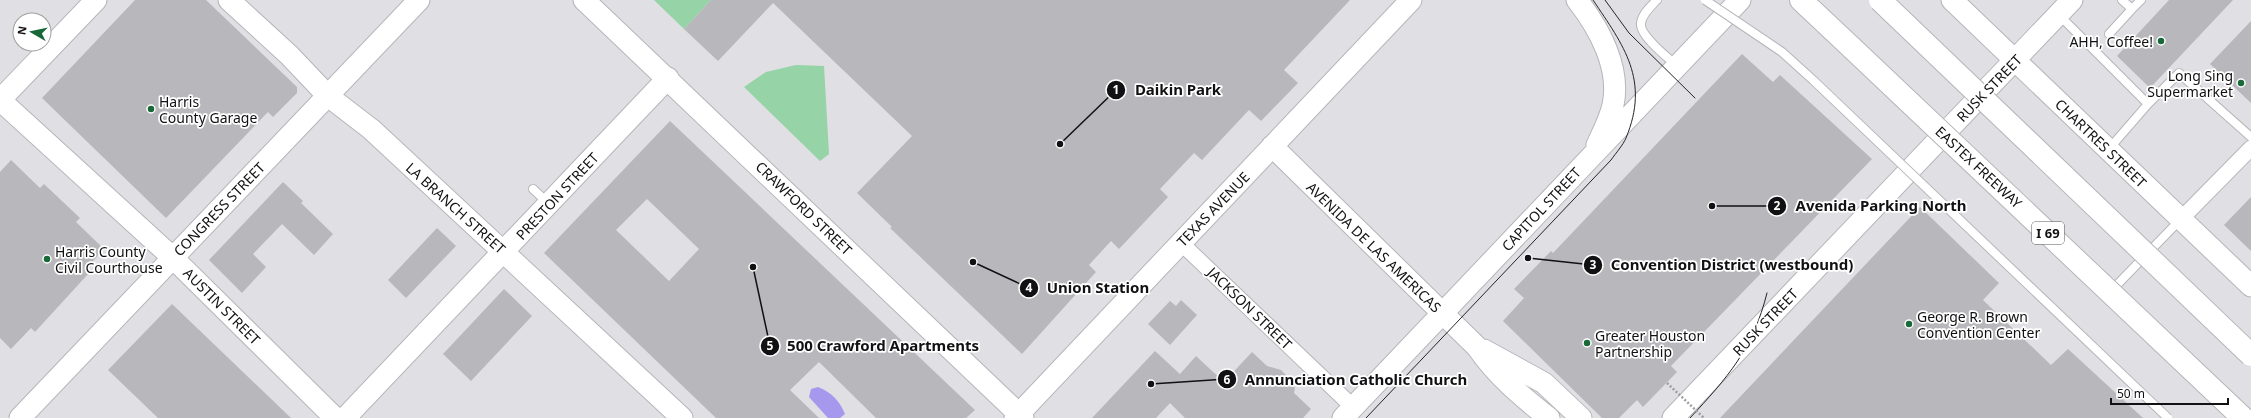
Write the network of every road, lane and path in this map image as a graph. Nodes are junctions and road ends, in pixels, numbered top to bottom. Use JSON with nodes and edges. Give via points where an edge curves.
{"nodes":[{"id":1,"x":96,"y":0,"type":"edge"},
{"id":2,"x":229,"y":0,"type":"edge"},
{"id":3,"x":419,"y":0,"type":"edge"},
{"id":4,"x":584,"y":0,"type":"edge"},
{"id":5,"x":1411,"y":0,"type":"edge"},
{"id":6,"x":1578,"y":0,"type":"edge"},
{"id":7,"x":1657,"y":0,"type":"edge"},
{"id":8,"x":1705,"y":0,"type":"edge"},
{"id":9,"x":1740,"y":0,"type":"edge"},
{"id":10,"x":1801,"y":0,"type":"edge"},
{"id":11,"x":1880,"y":0,"type":"edge"},
{"id":12,"x":1952,"y":0,"type":"edge"},
{"id":13,"x":2122,"y":0,"type":"edge"},
{"id":14,"x":2140,"y":0,"type":"edge"},
{"id":15,"x":2065,"y":7,"type":"edge"},
{"id":16,"x":2132,"y":9,"type":"junction"},
{"id":17,"x":2109,"y":34,"type":"dead end"},
{"id":18,"x":2016,"y":60,"type":"junction"},
{"id":19,"x":1677,"y":66,"type":"junction"},
{"id":20,"x":668,"y":78,"type":"junction"},
{"id":21,"x":328,"y":96,"type":"junction"},
{"id":22,"x":0,"y":100,"type":"edge"},
{"id":23,"x":2148,"y":104,"type":"junction"},
{"id":24,"x":2251,"y":137,"type":"edge"},
{"id":25,"x":1272,"y":146,"type":"junction"},
{"id":26,"x":2251,"y":148,"type":"edge"},
{"id":27,"x":2108,"y":150,"type":"junction"},
{"id":28,"x":1594,"y":154,"type":"junction"},
{"id":29,"x":533,"y":189,"type":"dead end"},
{"id":30,"x":549,"y":204,"type":"junction"},
{"id":31,"x":2180,"y":220,"type":"junction"},
{"id":32,"x":1181,"y":242,"type":"junction"},
{"id":33,"x":504,"y":252,"type":"junction"},
{"id":34,"x":172,"y":258,"type":"junction"},
{"id":35,"x":2251,"y":286,"type":"edge"},
{"id":36,"x":2103,"y":299,"type":"dead end"},
{"id":37,"x":1442,"y":313,"type":"junction"},
{"id":38,"x":1477,"y":347,"type":"junction"},
{"id":39,"x":2251,"y":355,"type":"edge"},
{"id":40,"x":1667,"y":383,"type":"dead end"},
{"id":41,"x":1348,"y":413,"type":"edge"},
{"id":42,"x":676,"y":416,"type":"edge"},
{"id":43,"x":1019,"y":417,"type":"edge"},
{"id":44,"x":20,"y":418,"type":"edge"},
{"id":45,"x":335,"y":418,"type":"edge"},
{"id":46,"x":345,"y":418,"type":"edge"},
{"id":47,"x":1549,"y":418,"type":"edge"},
{"id":48,"x":1581,"y":418,"type":"edge"},
{"id":49,"x":1674,"y":418,"type":"edge"},
{"id":50,"x":1704,"y":418,"type":"edge"},
{"id":51,"x":2168,"y":418,"type":"edge"},
{"id":52,"x":2244,"y":418,"type":"edge"}],
"edges":[{"from":1,"to":22,"type":"street"},
{"from":2,"to":21,"type":"street","name":"LA BRANCH STREET","via":[[289,55]]},
{"from":3,"to":21,"type":"street","name":"CONGRESS STREET"},
{"from":4,"to":20,"type":"street","name":"CRAWFORD STREET"},
{"from":5,"to":25,"type":"street","name":"TEXAS AVENUE"},
{"from":6,"to":28,"type":"street","via":[[1602,37],[1613,72],[1613,107]]},
{"from":7,"to":19,"type":"lane","via":[[1644,15],[1642,29]]},
{"from":8,"to":51,"type":"lane","bridge":true,"via":[[1776,48],[1813,80]]},
{"from":9,"to":19,"type":"street","name":"CAPITOL STREET"},
{"from":10,"to":52,"type":"highway","name":"EASTEX FREEWAY","number":"I 69","bridge":true},
{"from":11,"to":39,"type":"highway","bridge":true},
{"from":12,"to":18,"type":"street","name":"CHARTRES STREET"},
{"from":13,"to":16,"type":"lane"},
{"from":14,"to":16,"type":"lane"},
{"from":15,"to":18,"type":"street","name":"RUSK STREET"},
{"from":15,"to":23,"type":"lane"},
{"from":16,"to":17,"type":"lane"},
{"from":18,"to":27,"type":"street","name":"CHARTRES STREET"},
{"from":18,"to":49,"type":"street","name":"RUSK STREET"},
{"from":19,"to":28,"type":"street","name":"CAPITOL STREET"},
{"from":20,"to":30,"type":"street","name":"PRESTON STREET"},
{"from":20,"to":43,"type":"street","name":"CRAWFORD STREET"},
{"from":21,"to":33,"type":"street","name":"LA BRANCH STREET","via":[[371,129]]},
{"from":21,"to":34,"type":"street","name":"CONGRESS STREET"},
{"from":22,"to":34,"type":"street","name":"AUSTIN STREET"},
{"from":23,"to":24,"type":"lane","via":[[2179,73]]},
{"from":23,"to":27,"type":"lane"},
{"from":25,"to":32,"type":"street","name":"TEXAS AVENUE"},
{"from":25,"to":37,"type":"street","name":"AVENIDA DE LAS AMERICAS"},
{"from":26,"to":31,"type":"street"},
{"from":27,"to":31,"type":"street","name":"CHARTRES STREET"},
{"from":28,"to":37,"type":"street","name":"CAPITOL STREET"},
{"from":29,"to":30,"type":"lane"},
{"from":30,"to":33,"type":"street","name":"PRESTON STREET"},
{"from":31,"to":35,"type":"street","name":"CHARTRES STREET"},
{"from":31,"to":36,"type":"lane"},
{"from":32,"to":41,"type":"street","name":"JACKSON STREET"},
{"from":32,"to":43,"type":"street","name":"TEXAS AVENUE"},
{"from":33,"to":42,"type":"street","name":"LA BRANCH STREET"},
{"from":33,"to":46,"type":"street","name":"PRESTON STREET"},
{"from":34,"to":44,"type":"street","name":"CONGRESS STREET"},
{"from":34,"to":45,"type":"street","name":"AUSTIN STREET"},
{"from":37,"to":38,"type":"street","name":"AVENIDA DE LAS AMERICAS"},
{"from":37,"to":41,"type":"street","name":"CAPITOL STREET"},
{"from":38,"to":47,"type":"street","name":"AVENIDA DE LAS AMERICAS","via":[[1490,366]]},
{"from":38,"to":48,"type":"street","name":"AVENIDA DE LAS AMERICAS","via":[[1544,383]]},
{"from":40,"to":50,"type":"path","bridge":true}]}
